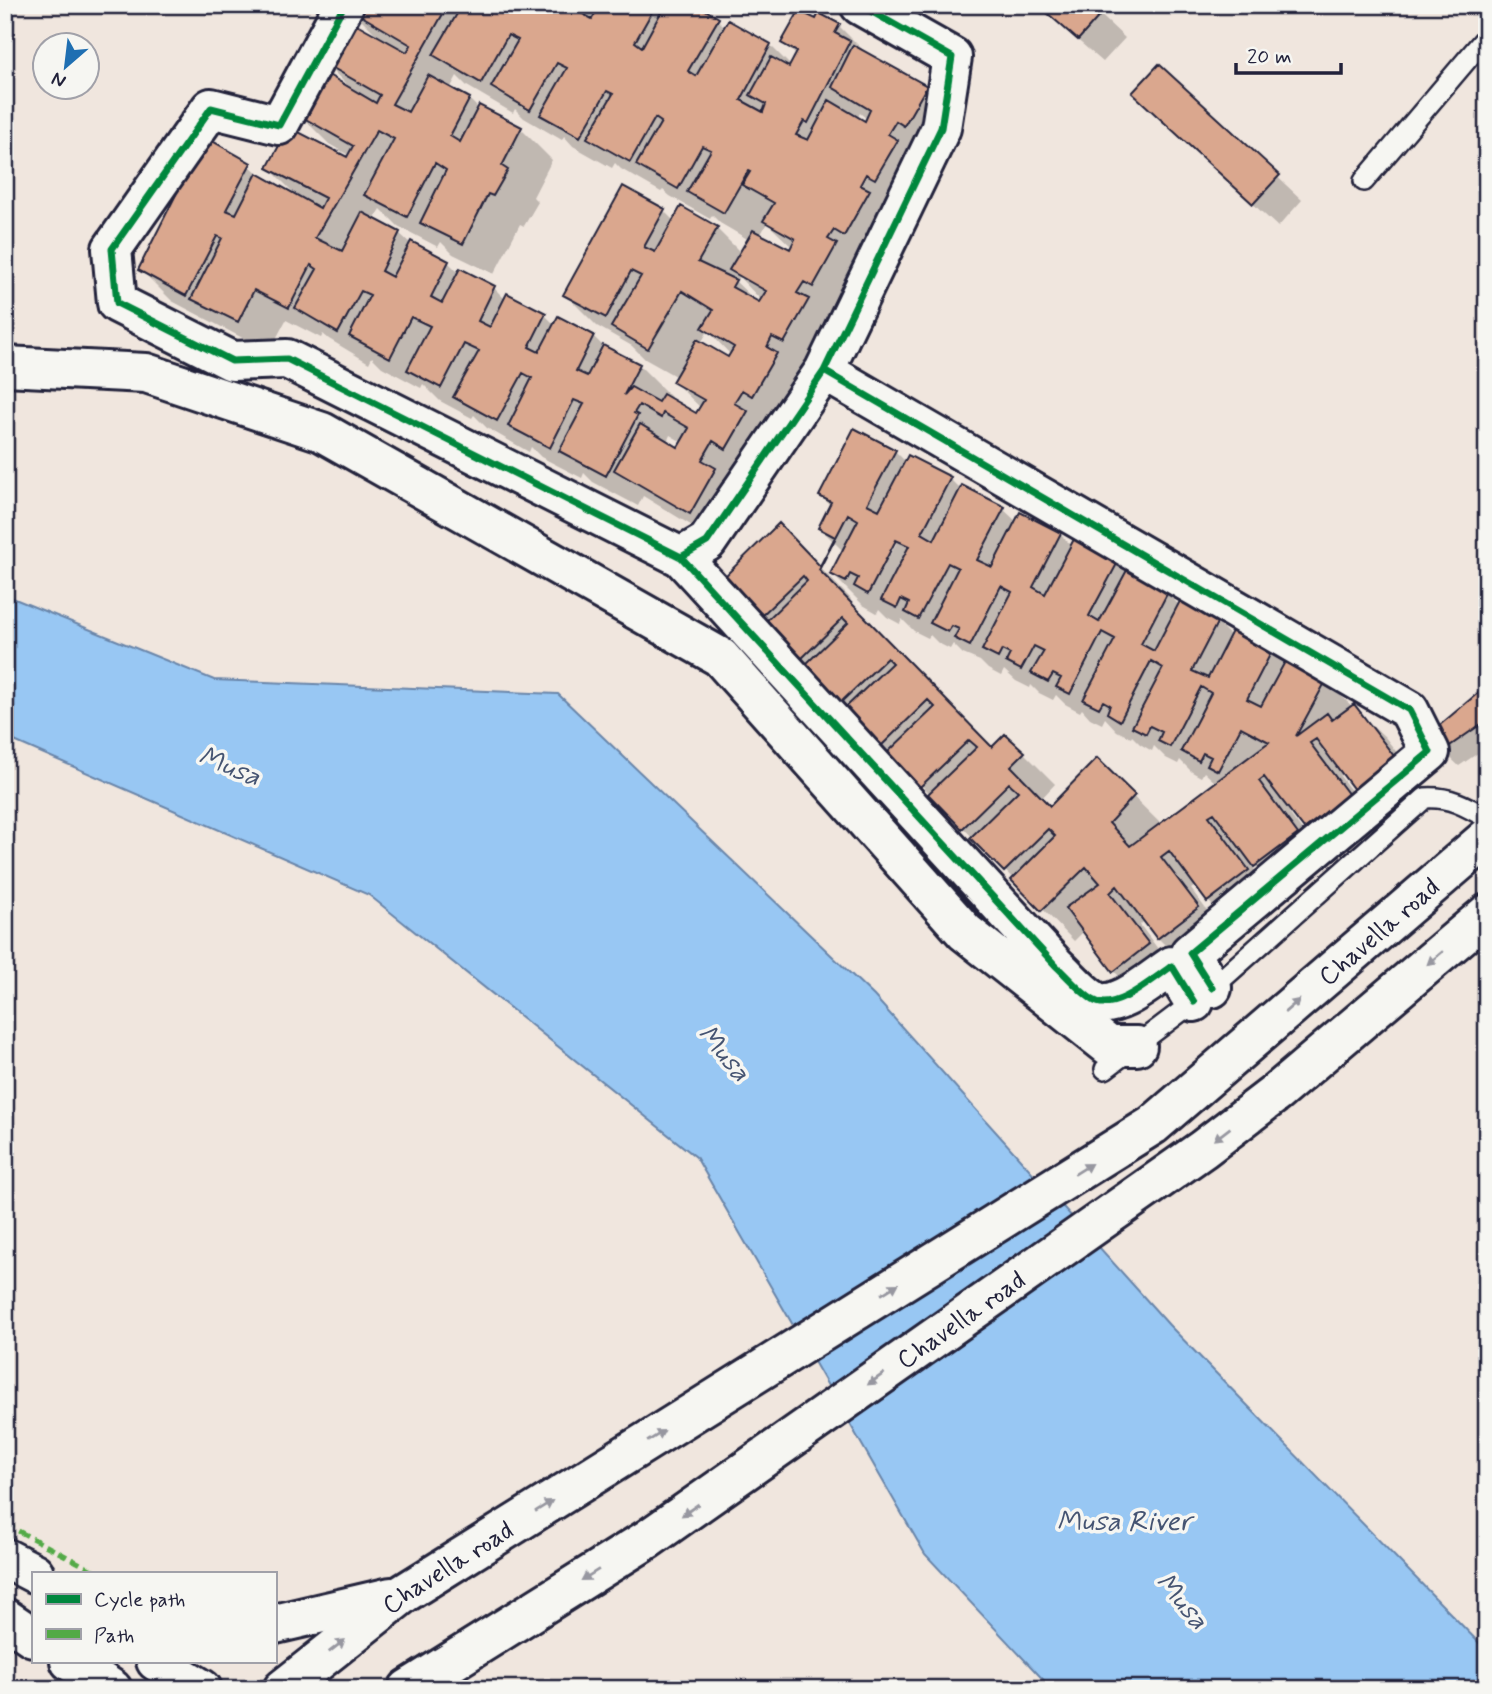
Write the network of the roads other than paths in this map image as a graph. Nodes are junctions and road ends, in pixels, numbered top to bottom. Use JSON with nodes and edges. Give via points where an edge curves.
{"nodes":[{"id":1,"x":344,"y":5,"type":"edge"},
{"id":2,"x":860,"y":5,"type":"edge"},
{"id":3,"x":1487,"y":36,"type":"edge"},
{"id":4,"x":1364,"y":181,"type":"dead end"},
{"id":5,"x":5,"y":366,"type":"edge"},
{"id":6,"x":824,"y":371,"type":"junction"},
{"id":7,"x":681,"y":556,"type":"junction"},
{"id":8,"x":1487,"y":818,"type":"edge"},
{"id":9,"x":1487,"y":838,"type":"edge"},
{"id":10,"x":1487,"y":914,"type":"edge"},
{"id":11,"x":1181,"y":960,"type":"junction"},
{"id":12,"x":1203,"y":995,"type":"junction"},
{"id":13,"x":1125,"y":998,"type":"junction"},
{"id":14,"x":1147,"y":1039,"type":"junction"},
{"id":15,"x":1105,"y":1069,"type":"dead end"},
{"id":16,"x":5,"y":1558,"type":"edge"},
{"id":17,"x":5,"y":1568,"type":"edge"},
{"id":18,"x":32,"y":1572,"type":"edge"},
{"id":19,"x":32,"y":1584,"type":"edge"},
{"id":20,"x":403,"y":1594,"type":"junction"},
{"id":21,"x":5,"y":1618,"type":"edge"},
{"id":22,"x":276,"y":1624,"type":"edge"},
{"id":23,"x":32,"y":1636,"type":"edge"},
{"id":24,"x":72,"y":1662,"type":"edge"},
{"id":25,"x":158,"y":1662,"type":"edge"},
{"id":26,"x":444,"y":1676,"type":"edge"},
{"id":27,"x":112,"y":1689,"type":"edge"},
{"id":28,"x":202,"y":1689,"type":"edge"},
{"id":29,"x":283,"y":1689,"type":"edge"},
{"id":30,"x":408,"y":1689,"type":"edge"}],
"edges":[{"from":1,"to":7,"type":"main road","via":[[279,125],[211,108],[112,249],[117,303],[232,361],[287,359]]},
{"from":2,"to":6,"type":"main road","via":[[952,57],[942,128]]},
{"from":3,"to":4,"type":"lane"},
{"from":5,"to":14,"type":"main road","via":[[146,373],[322,432],[720,657],[965,932],[1110,1046]]},
{"from":6,"to":7,"type":"main road","via":[[707,542]]},
{"from":6,"to":11,"type":"main road","via":[[1409,710],[1430,752]]},
{"from":7,"to":13,"type":"main road","via":[[1056,966],[1095,1002]]},
{"from":8,"to":12,"type":"lane","via":[[1441,797],[1425,798]]},
{"from":20,"to":9,"type":"main road","name":"Chavella road","one_way":true,"via":[[1153,1125]]},
{"from":10,"to":26,"type":"main road","name":"Chavella road","one_way":true,"via":[[1276,1093],[1192,1157],[648,1539]]},
{"from":11,"to":12,"type":"main road"},
{"from":11,"to":13,"type":"main road"},
{"from":12,"to":14,"type":"lane"},
{"from":13,"to":14,"type":"main road"},
{"from":14,"to":15,"type":"lane"},
{"from":16,"to":18,"type":"main road"},
{"from":17,"to":19,"type":"main road"},
{"from":20,"to":22,"type":"main road"},
{"from":29,"to":20,"type":"main road","name":"Chavella road","one_way":true},
{"from":21,"to":23,"type":"main road"},
{"from":24,"to":27,"type":"main road"},
{"from":25,"to":28,"type":"main road"},
{"from":26,"to":30,"type":"main road","name":"Chavella road"}]}
